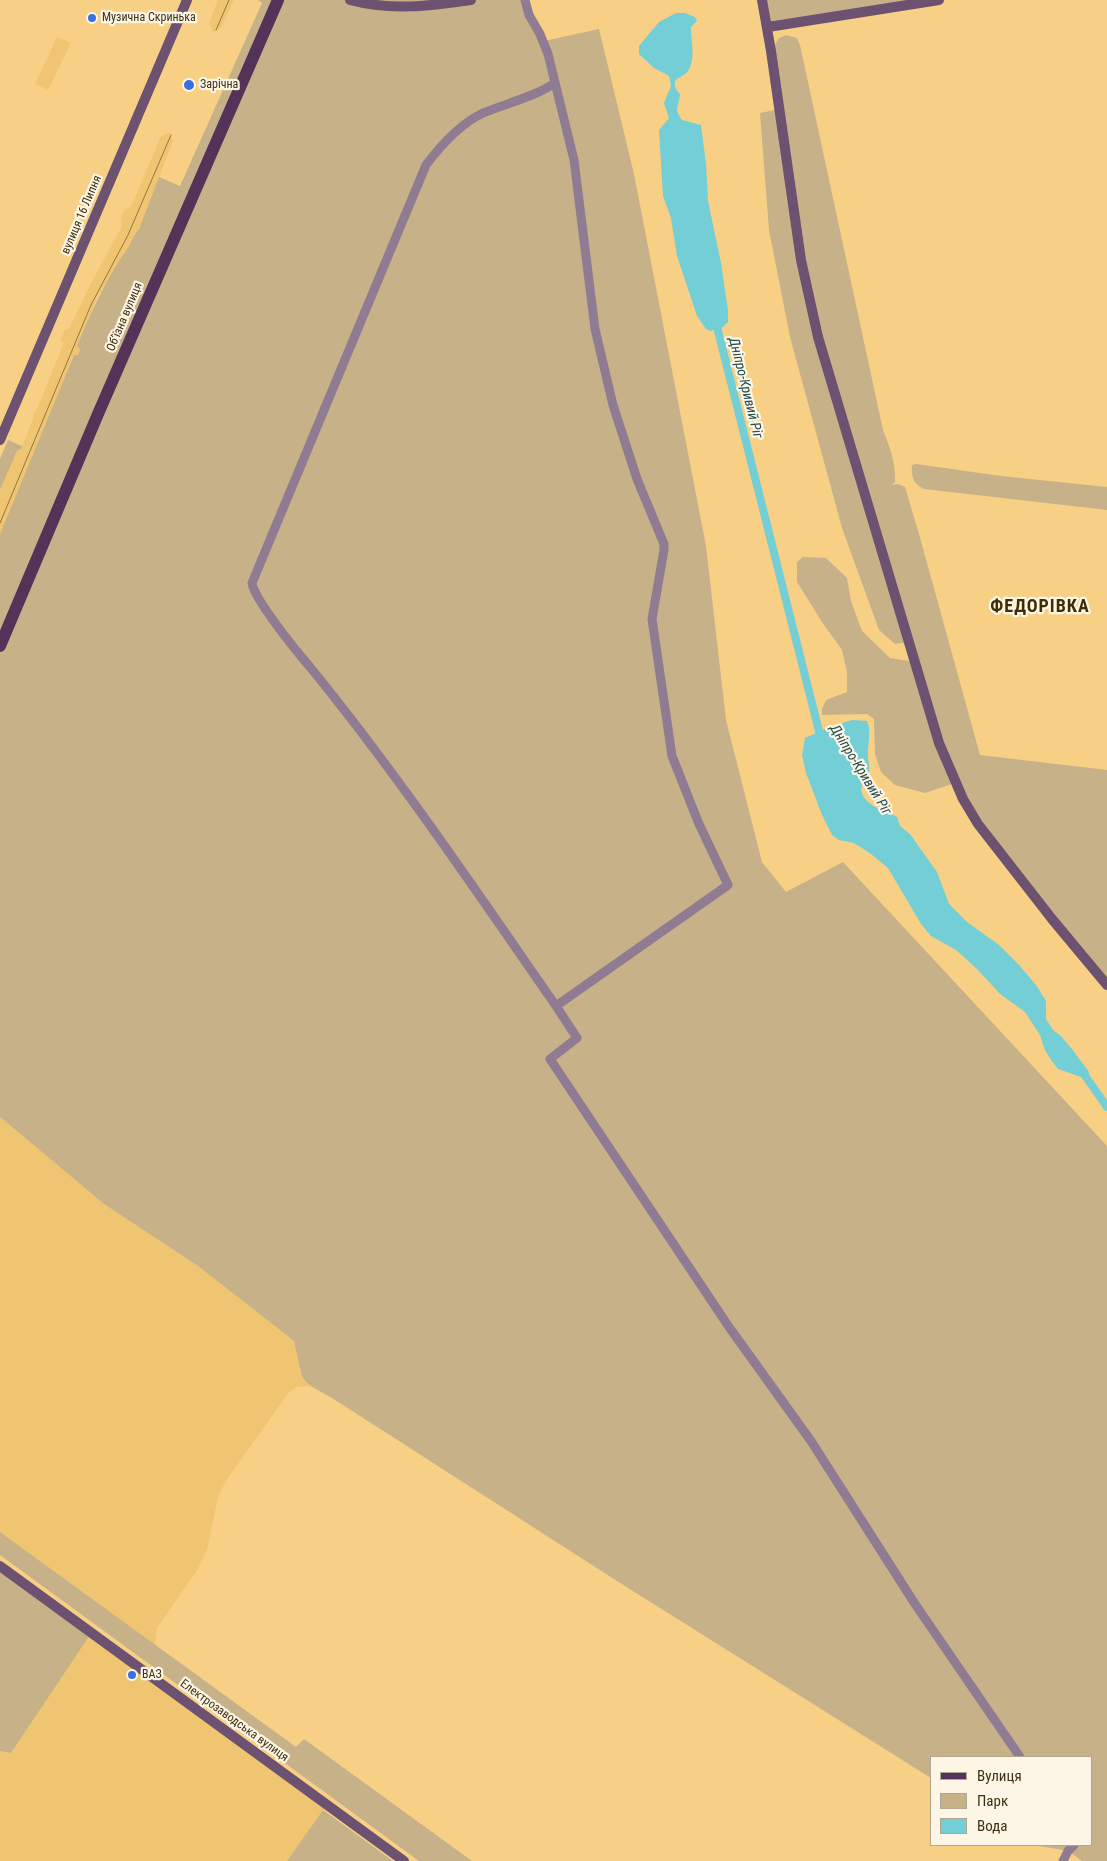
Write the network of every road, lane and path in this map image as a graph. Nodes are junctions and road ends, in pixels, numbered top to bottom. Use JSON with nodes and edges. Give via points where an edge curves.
{"nodes":[{"id":1,"x":187,"y":0,"type":"edge"},
{"id":2,"x":278,"y":0,"type":"edge"},
{"id":3,"x":350,"y":0,"type":"edge"},
{"id":4,"x":471,"y":0,"type":"edge"},
{"id":5,"x":525,"y":0,"type":"edge"},
{"id":6,"x":762,"y":0,"type":"edge"},
{"id":7,"x":939,"y":0,"type":"edge"},
{"id":8,"x":768,"y":27,"type":"junction"},
{"id":9,"x":556,"y":83,"type":"junction"},
{"id":10,"x":0,"y":440,"type":"edge"},
{"id":11,"x":0,"y":646,"type":"edge"},
{"id":12,"x":1107,"y":985,"type":"edge"},
{"id":13,"x":556,"y":1006,"type":"junction"},
{"id":14,"x":0,"y":1566,"type":"edge"},
{"id":15,"x":1019,"y":1756,"type":"edge"},
{"id":16,"x":1073,"y":1846,"type":"edge"},
{"id":17,"x":404,"y":1861,"type":"edge"},
{"id":18,"x":1062,"y":1861,"type":"edge"}],
"edges":[{"from":1,"to":10,"type":"main road","name":"вулиця 16 Липня"},
{"from":2,"to":11,"type":"main road","name":"Обʼїзна вулиця"},
{"from":3,"to":4,"type":"main road","via":[[394,7]]},
{"from":5,"to":9,"type":"street","via":[[548,54]]},
{"from":6,"to":8,"type":"main road"},
{"from":7,"to":8,"type":"main road"},
{"from":8,"to":12,"type":"main road","via":[[801,260],[818,337],[939,743],[963,800],[978,824]]},
{"from":9,"to":13,"type":"street","via":[[574,160],[595,329],[616,414],[637,479],[664,544],[652,619],[672,756],[728,885]]},
{"from":9,"to":13,"type":"street","via":[[470,121],[443,144],[426,165],[252,583],[256,594],[293,646],[386,765]]},
{"from":13,"to":15,"type":"street","via":[[577,1038],[550,1060],[729,1327],[811,1441],[920,1612]]},
{"from":14,"to":17,"type":"main road","name":"Електрозаводська вулиця"},
{"from":16,"to":18,"type":"street"}]}
